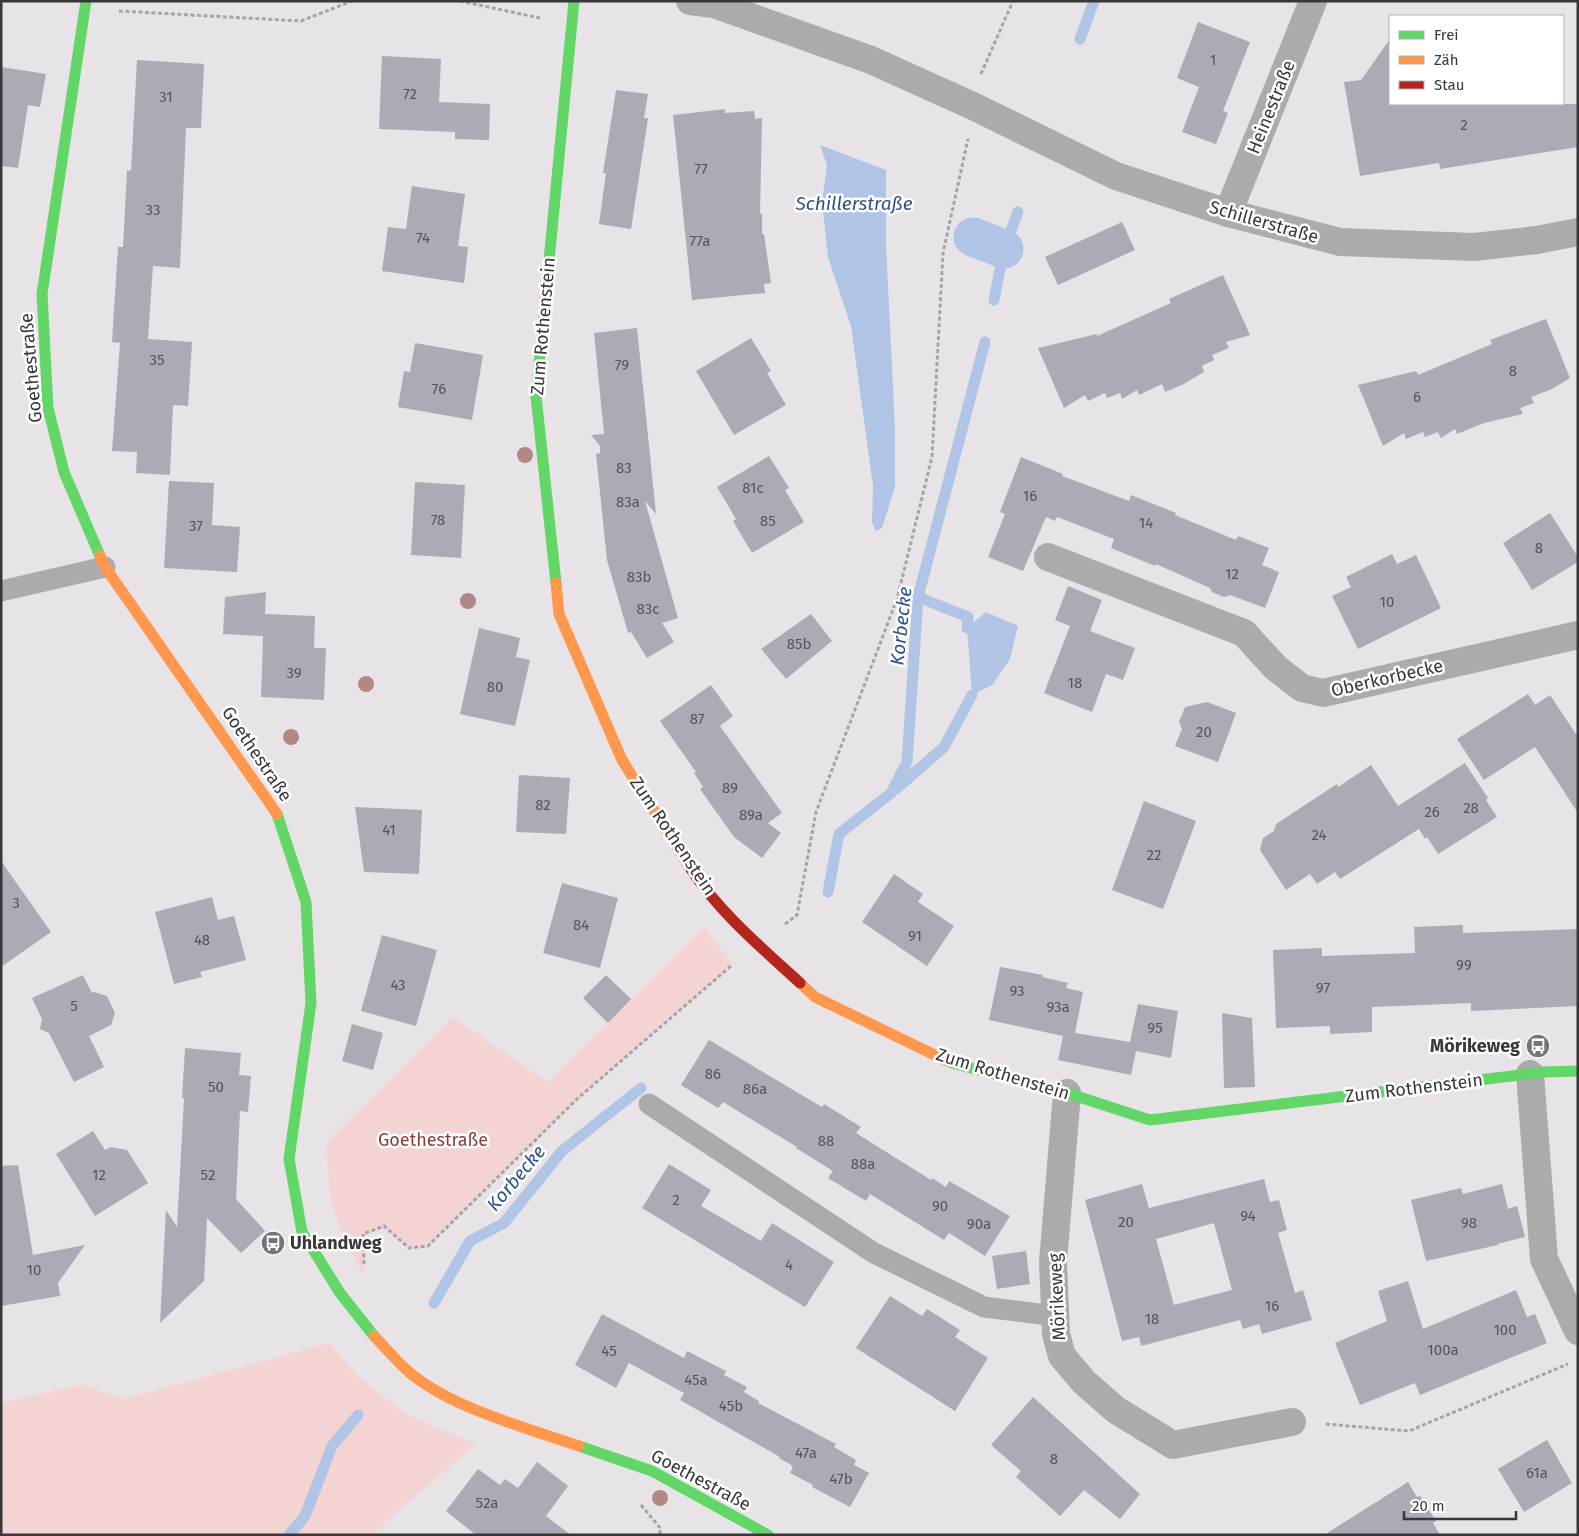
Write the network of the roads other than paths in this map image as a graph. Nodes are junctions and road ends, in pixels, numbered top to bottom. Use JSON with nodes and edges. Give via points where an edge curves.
{"nodes":[{"id":1,"x":574,"y":1,"type":"edge"},
{"id":2,"x":690,"y":1,"type":"edge"},
{"id":3,"x":1313,"y":1,"type":"edge"},
{"id":4,"x":85,"y":5,"type":"edge"},
{"id":5,"x":1228,"y":213,"type":"junction"},
{"id":6,"x":1578,"y":232,"type":"edge"},
{"id":7,"x":1048,"y":558,"type":"dead end"},
{"id":8,"x":105,"y":567,"type":"junction"},
{"id":9,"x":1,"y":591,"type":"edge"},
{"id":10,"x":1578,"y":635,"type":"edge"},
{"id":11,"x":1578,"y":1071,"type":"edge"},
{"id":12,"x":1530,"y":1074,"type":"junction"},
{"id":13,"x":1067,"y":1093,"type":"junction"},
{"id":14,"x":649,"y":1104,"type":"dead end"},
{"id":15,"x":1056,"y":1316,"type":"junction"},
{"id":16,"x":1578,"y":1331,"type":"edge"},
{"id":17,"x":1292,"y":1422,"type":"road end"},
{"id":18,"x":768,"y":1535,"type":"edge"}],
"edges":[{"from":1,"to":13,"type":"street","name":"Zum Rothenstein","via":[[536,396],[559,614],[622,760],[702,886],[758,945],[815,997],[952,1063]]},
{"from":2,"to":5,"type":"street","name":"Schillerstraße","via":[[714,4],[871,60],[1116,176]]},
{"from":3,"to":5,"type":"street","name":"Heinestraße"},
{"from":4,"to":8,"type":"street","name":"Goethestraße","via":[[42,294],[48,408],[64,472]]},
{"from":5,"to":6,"type":"street","name":"Schillerstraße","via":[[1340,242],[1474,247]]},
{"from":7,"to":10,"type":"street","name":"Oberkorbecke","via":[[1244,633],[1276,668],[1302,688],[1322,693]]},
{"from":8,"to":9,"type":"lane"},
{"from":8,"to":18,"type":"street","name":"Goethestraße","via":[[276,810],[306,902],[311,1003],[290,1159],[302,1232],[340,1293],[375,1337],[410,1373],[446,1397],[652,1471]]},
{"from":11,"to":12,"type":"street","name":"Zum Rothenstein"},
{"from":12,"to":13,"type":"street","name":"Zum Rothenstein","via":[[1150,1120]]},
{"from":12,"to":16,"type":"street","via":[[1544,1258]]},
{"from":13,"to":15,"type":"street","name":"Mörikeweg","via":[[1053,1262]]},
{"from":14,"to":15,"type":"lane","via":[[874,1253],[984,1307]]},
{"from":15,"to":17,"type":"street","name":"Mörikeweg","via":[[1056,1334],[1062,1356],[1084,1382],[1116,1410],[1173,1445]]}]}
